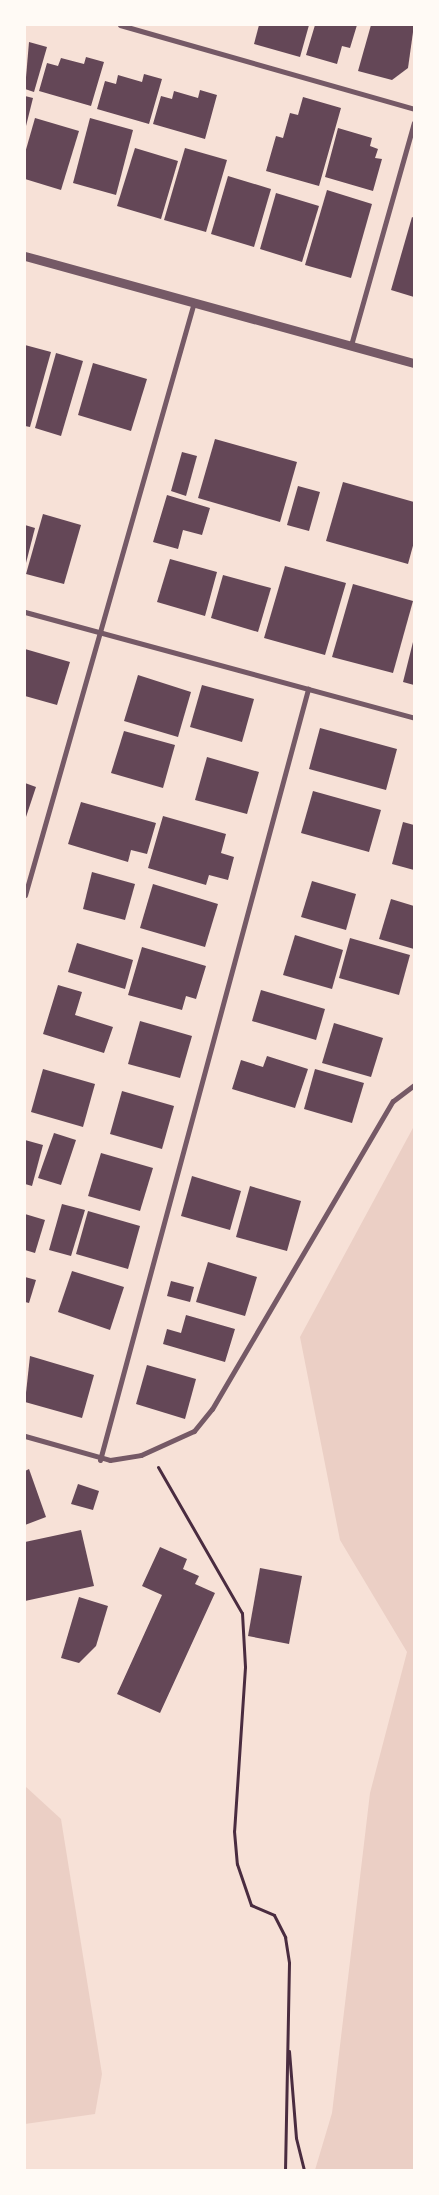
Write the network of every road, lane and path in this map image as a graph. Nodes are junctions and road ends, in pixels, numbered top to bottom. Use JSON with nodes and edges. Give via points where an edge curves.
{"nodes":[{"id":1,"x":120,"y":25,"type":"edge"},
{"id":2,"x":414,"y":108,"type":"edge"},
{"id":3,"x":414,"y":123,"type":"edge"},
{"id":4,"x":25,"y":256,"type":"edge"},
{"id":5,"x":194,"y":302,"type":"junction"},
{"id":6,"x":351,"y":345,"type":"junction"},
{"id":7,"x":414,"y":362,"type":"edge"},
{"id":8,"x":25,"y":612,"type":"edge"},
{"id":9,"x":100,"y":633,"type":"junction"},
{"id":10,"x":308,"y":689,"type":"junction"},
{"id":11,"x":414,"y":718,"type":"edge"},
{"id":12,"x":25,"y":895,"type":"edge"},
{"id":13,"x":414,"y":1085,"type":"edge"},
{"id":14,"x":25,"y":1436,"type":"edge"},
{"id":15,"x":149,"y":1452,"type":"junction"},
{"id":16,"x":100,"y":1460,"type":"junction"},
{"id":17,"x":288,"y":2030,"type":"junction"},
{"id":18,"x":285,"y":2170,"type":"edge"},
{"id":19,"x":304,"y":2170,"type":"edge"}],
"edges":[{"from":1,"to":2,"type":"street"},
{"from":3,"to":6,"type":"street"},
{"from":4,"to":5,"type":"street"},
{"from":5,"to":6,"type":"street"},
{"from":5,"to":9,"type":"street"},
{"from":6,"to":7,"type":"street"},
{"from":8,"to":9,"type":"street"},
{"from":9,"to":10,"type":"street"},
{"from":9,"to":12,"type":"street"},
{"from":10,"to":11,"type":"street"},
{"from":10,"to":16,"type":"street"},
{"from":13,"to":15,"type":"street","via":[[393,1101],[206,1418],[189,1435]]},
{"from":14,"to":16,"type":"street"},
{"from":15,"to":16,"type":"street"},
{"from":15,"to":17,"type":"path","via":[[242,1613],[245,1667],[236,1864],[251,1905],[274,1915],[284,1937]]},
{"from":17,"to":18,"type":"path"},
{"from":17,"to":19,"type":"path","via":[[296,2138]]}]}
